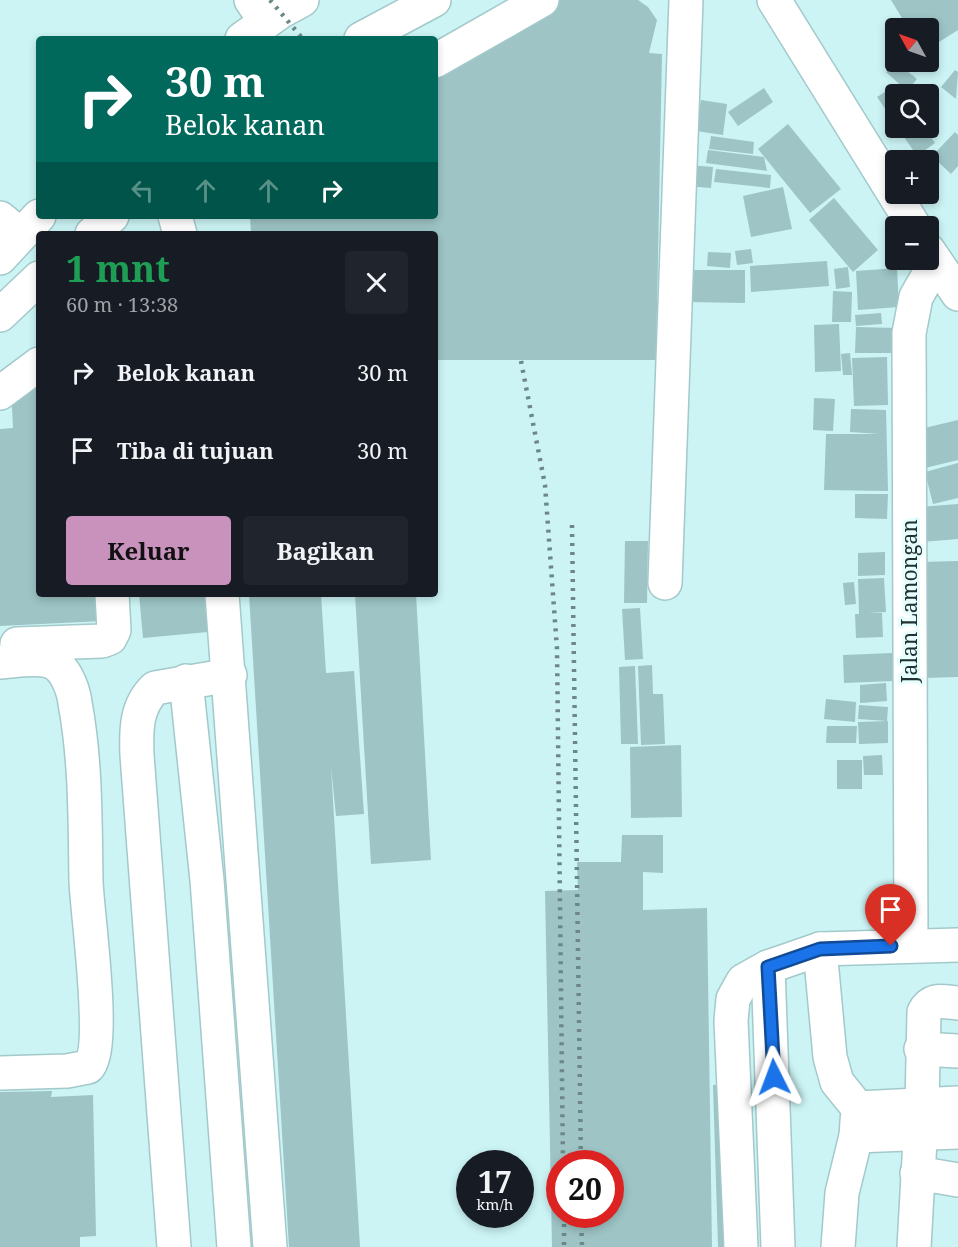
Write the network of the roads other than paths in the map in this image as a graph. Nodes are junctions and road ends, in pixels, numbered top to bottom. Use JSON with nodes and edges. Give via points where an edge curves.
{"nodes":[{"id":1,"x":302,"y":0,"type":"edge"},
{"id":2,"x":434,"y":0,"type":"edge"},
{"id":3,"x":542,"y":0,"type":"edge"},
{"id":4,"x":686,"y":0,"type":"edge"},
{"id":5,"x":784,"y":9,"type":"edge"},
{"id":6,"x":253,"y":20,"type":"edge"},
{"id":7,"x":367,"y":36,"type":"edge"},
{"id":8,"x":438,"y":58,"type":"edge"},
{"id":9,"x":908,"y":216,"type":"edge"},
{"id":10,"x":109,"y":219,"type":"edge"},
{"id":11,"x":95,"y":231,"type":"edge"},
{"id":12,"x":945,"y":268,"type":"edge"},
{"id":13,"x":36,"y":281,"type":"edge"},
{"id":14,"x":0,"y":315,"type":"edge"},
{"id":15,"x":36,"y":366,"type":"edge"},
{"id":16,"x":0,"y":393,"type":"edge"},
{"id":17,"x":665,"y":583,"type":"dead end"},
{"id":18,"x":112,"y":597,"type":"edge"},
{"id":19,"x":222,"y":597,"type":"edge"},
{"id":20,"x":0,"y":645,"type":"edge"},
{"id":21,"x":0,"y":662,"type":"edge"},
{"id":22,"x":230,"y":675,"type":"junction"},
{"id":23,"x":186,"y":681,"type":"junction"},
{"id":24,"x":911,"y":945,"type":"junction"},
{"id":25,"x":958,"y":945,"type":"edge"},
{"id":26,"x":820,"y":949,"type":"junction"},
{"id":27,"x":768,"y":967,"type":"junction"},
{"id":28,"x":958,"y":1003,"type":"edge"},
{"id":29,"x":921,"y":1049,"type":"junction"},
{"id":30,"x":958,"y":1051,"type":"edge"},
{"id":31,"x":0,"y":1073,"type":"edge"},
{"id":32,"x":958,"y":1103,"type":"edge"},
{"id":33,"x":922,"y":1120,"type":"junction"},
{"id":34,"x":857,"y":1122,"type":"junction"},
{"id":35,"x":958,"y":1132,"type":"edge"},
{"id":36,"x":917,"y":1173,"type":"junction"},
{"id":37,"x":958,"y":1180,"type":"edge"},
{"id":38,"x":174,"y":1247,"type":"edge"},
{"id":39,"x":234,"y":1247,"type":"edge"},
{"id":40,"x":270,"y":1247,"type":"edge"},
{"id":41,"x":741,"y":1247,"type":"edge"},
{"id":42,"x":778,"y":1247,"type":"edge"},
{"id":43,"x":838,"y":1247,"type":"edge"},
{"id":44,"x":914,"y":1247,"type":"edge"}],
"edges":[{"from":1,"to":6,"type":"street"},
{"from":2,"to":7,"type":"street"},
{"from":3,"to":8,"type":"street"},
{"from":4,"to":17,"type":"street"},
{"from":5,"to":9,"type":"street"},
{"from":10,"to":11,"type":"street"},
{"from":12,"to":24,"type":"street","name":"Jalan Lamongan","via":[[916,297],[909,333]]},
{"from":13,"to":14,"type":"street"},
{"from":15,"to":16,"type":"street"},
{"from":18,"to":20,"type":"street","via":[[114,630],[110,638]]},
{"from":19,"to":22,"type":"street"},
{"from":21,"to":31,"type":"street","via":[[47,661],[58,665],[75,699],[87,828],[86,882],[96,1016],[93,1057],[88,1066],[67,1071]]},
{"from":22,"to":23,"type":"street"},
{"from":22,"to":40,"type":"street"},
{"from":23,"to":38,"type":"street","via":[[155,688],[147,696],[136,736]]},
{"from":23,"to":39,"type":"street","via":[[207,880]]},
{"from":24,"to":25,"type":"street"},
{"from":24,"to":26,"type":"street"},
{"from":26,"to":27,"type":"street"},
{"from":26,"to":34,"type":"street","via":[[830,1057],[837,1082]]},
{"from":27,"to":41,"type":"street","via":[[743,981],[733,999],[730,1021]]},
{"from":27,"to":42,"type":"street"},
{"from":28,"to":29,"type":"street","via":[[928,1004]]},
{"from":29,"to":30,"type":"street"},
{"from":29,"to":33,"type":"street"},
{"from":32,"to":33,"type":"street"},
{"from":33,"to":34,"type":"street"},
{"from":33,"to":35,"type":"street"},
{"from":33,"to":36,"type":"street"},
{"from":34,"to":43,"type":"street","via":[[842,1193]]},
{"from":36,"to":37,"type":"street"},
{"from":36,"to":44,"type":"street"}]}
